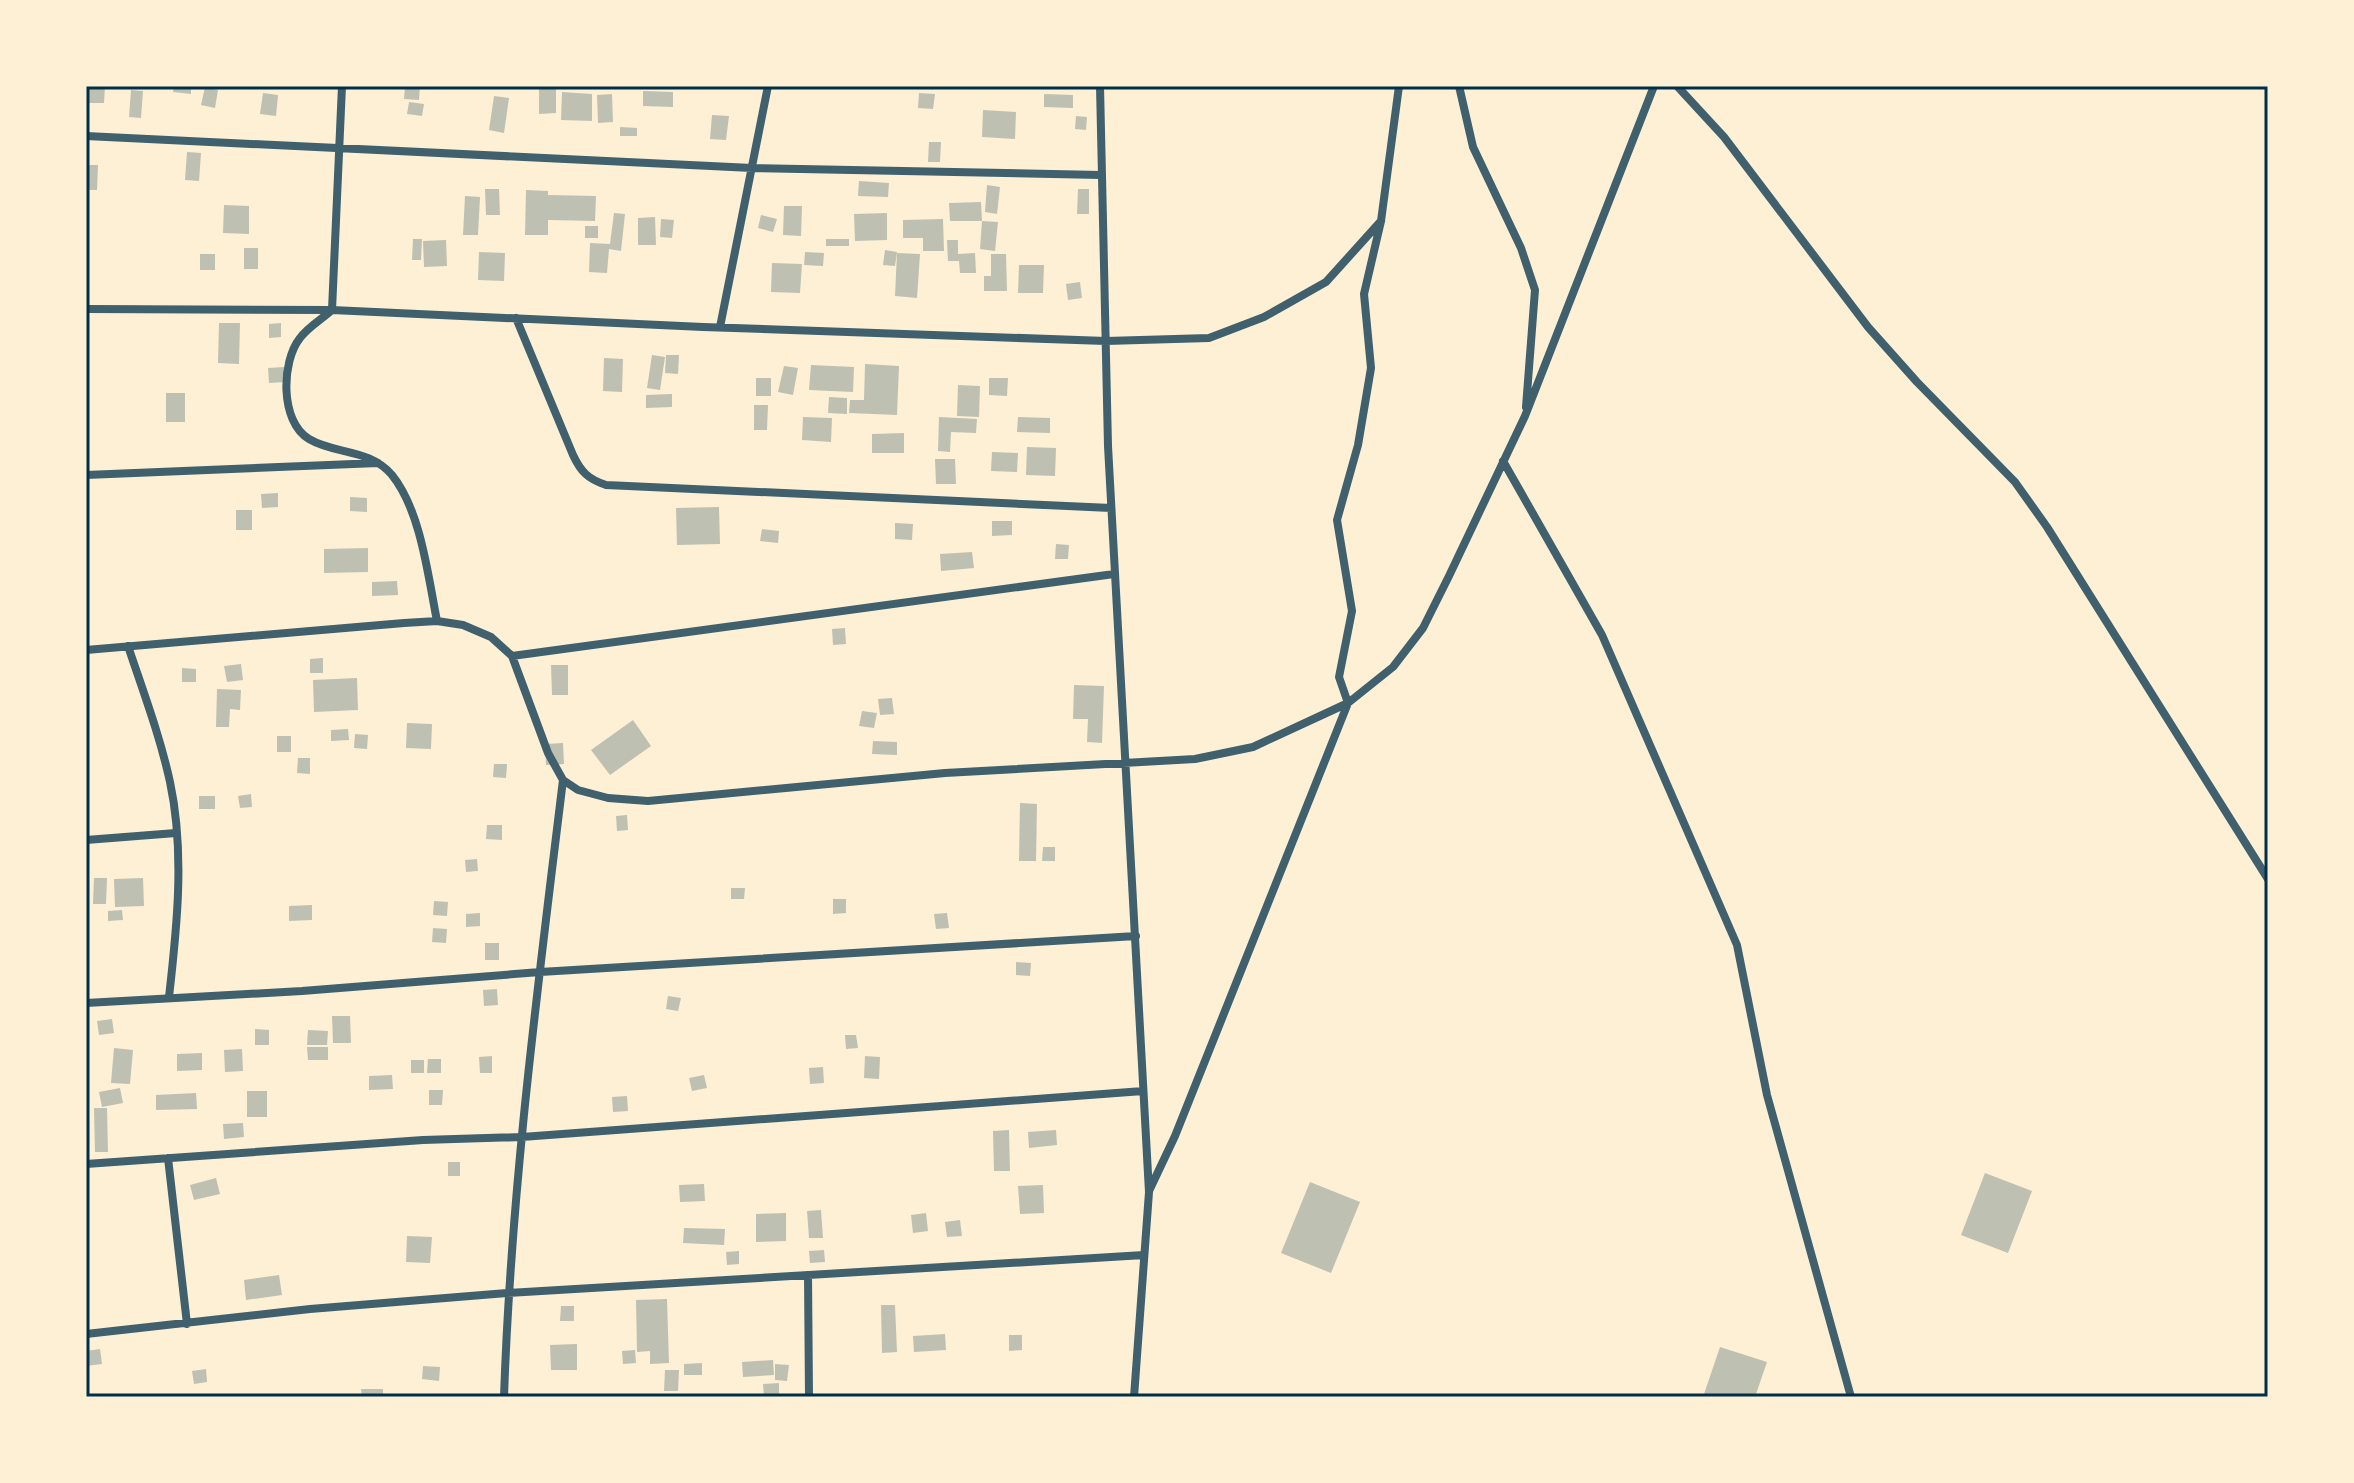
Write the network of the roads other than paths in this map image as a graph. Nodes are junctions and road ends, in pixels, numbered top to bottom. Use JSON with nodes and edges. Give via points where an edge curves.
{"nodes":[{"id":1,"x":342,"y":86,"type":"edge"},
{"id":2,"x":768,"y":86,"type":"edge"},
{"id":3,"x":1100,"y":86,"type":"edge"},
{"id":4,"x":1399,"y":86,"type":"edge"},
{"id":5,"x":1459,"y":86,"type":"edge"},
{"id":6,"x":1654,"y":86,"type":"edge"},
{"id":7,"x":1677,"y":86,"type":"edge"},
{"id":8,"x":86,"y":136,"type":"edge"},
{"id":9,"x":339,"y":147,"type":"junction"},
{"id":10,"x":752,"y":168,"type":"junction"},
{"id":11,"x":1101,"y":175,"type":"junction"},
{"id":12,"x":1381,"y":221,"type":"junction"},
{"id":13,"x":86,"y":309,"type":"edge"},
{"id":14,"x":332,"y":310,"type":"junction"},
{"id":15,"x":516,"y":318,"type":"junction"},
{"id":16,"x":720,"y":327,"type":"junction"},
{"id":17,"x":1106,"y":341,"type":"junction"},
{"id":18,"x":1525,"y":416,"type":"junction"},
{"id":19,"x":1503,"y":461,"type":"junction"},
{"id":20,"x":378,"y":463,"type":"junction"},
{"id":21,"x":86,"y":475,"type":"edge"},
{"id":22,"x":1111,"y":508,"type":"junction"},
{"id":23,"x":1114,"y":574,"type":"junction"},
{"id":24,"x":437,"y":621,"type":"junction"},
{"id":25,"x":128,"y":646,"type":"junction"},
{"id":26,"x":86,"y":650,"type":"edge"},
{"id":27,"x":512,"y":656,"type":"junction"},
{"id":28,"x":1348,"y":703,"type":"junction"},
{"id":29,"x":1123,"y":763,"type":"junction"},
{"id":30,"x":563,"y":780,"type":"junction"},
{"id":31,"x":176,"y":833,"type":"junction"},
{"id":32,"x":86,"y":840,"type":"edge"},
{"id":33,"x":2268,"y":879,"type":"edge"},
{"id":34,"x":1136,"y":936,"type":"junction"},
{"id":35,"x":540,"y":972,"type":"junction"},
{"id":36,"x":169,"y":997,"type":"junction"},
{"id":37,"x":86,"y":1003,"type":"edge"},
{"id":38,"x":1143,"y":1091,"type":"junction"},
{"id":39,"x":522,"y":1137,"type":"junction"},
{"id":40,"x":168,"y":1158,"type":"junction"},
{"id":41,"x":86,"y":1164,"type":"edge"},
{"id":42,"x":1149,"y":1192,"type":"junction"},
{"id":43,"x":1144,"y":1255,"type":"junction"},
{"id":44,"x":808,"y":1275,"type":"junction"},
{"id":45,"x":507,"y":1293,"type":"junction"},
{"id":46,"x":187,"y":1324,"type":"junction"},
{"id":47,"x":86,"y":1334,"type":"edge"},
{"id":48,"x":504,"y":1397,"type":"edge"},
{"id":49,"x":809,"y":1397,"type":"edge"},
{"id":50,"x":1134,"y":1397,"type":"edge"},
{"id":51,"x":1851,"y":1397,"type":"edge"}],
"edges":[{"from":1,"to":9,"type":"street"},
{"from":2,"to":10,"type":"street"},
{"from":3,"to":11,"type":"street"},
{"from":4,"to":12,"type":"street"},
{"from":5,"to":18,"type":"street","via":[[1473,147],[1535,290]]},
{"from":6,"to":18,"type":"street"},
{"from":7,"to":33,"type":"street","via":[[1724,137],[1868,327],[2015,482]]},
{"from":8,"to":9,"type":"street"},
{"from":9,"to":10,"type":"street"},
{"from":9,"to":14,"type":"street"},
{"from":10,"to":11,"type":"street"},
{"from":10,"to":16,"type":"street"},
{"from":11,"to":17,"type":"street"},
{"from":12,"to":17,"type":"street","via":[[1326,282],[1264,317],[1209,338]]},
{"from":12,"to":28,"type":"street","via":[[1364,294],[1371,368],[1358,445],[1337,520],[1352,611],[1339,677]]},
{"from":13,"to":14,"type":"street"},
{"from":14,"to":15,"type":"street"},
{"from":14,"to":20,"type":"street","via":[[299,338],[288,362],[289,410],[308,439]]},
{"from":15,"to":16,"type":"street"},
{"from":15,"to":22,"type":"street","via":[[580,469],[590,480],[606,485]]},
{"from":16,"to":17,"type":"street"},
{"from":17,"to":22,"type":"street"},
{"from":18,"to":19,"type":"street"},
{"from":19,"to":28,"type":"street","via":[[1423,628],[1393,667]]},
{"from":19,"to":51,"type":"street","via":[[1602,635],[1737,945],[1767,1095]]},
{"from":20,"to":21,"type":"street"},
{"from":20,"to":24,"type":"street","via":[[392,476],[413,516]]},
{"from":22,"to":23,"type":"street"},
{"from":23,"to":27,"type":"street"},
{"from":23,"to":29,"type":"street"},
{"from":24,"to":25,"type":"street"},
{"from":24,"to":27,"type":"street","via":[[491,637]]},
{"from":25,"to":26,"type":"street"},
{"from":25,"to":31,"type":"street","via":[[170,783]]},
{"from":27,"to":30,"type":"street"},
{"from":28,"to":29,"type":"street","via":[[1253,747],[1195,759]]},
{"from":28,"to":42,"type":"street"},
{"from":29,"to":30,"type":"street","via":[[945,773],[648,801],[608,798]]},
{"from":29,"to":34,"type":"street"},
{"from":30,"to":35,"type":"street"},
{"from":31,"to":32,"type":"street"},
{"from":31,"to":36,"type":"street","via":[[178,912]]},
{"from":34,"to":35,"type":"street"},
{"from":34,"to":38,"type":"street"},
{"from":35,"to":36,"type":"street"},
{"from":35,"to":39,"type":"street"},
{"from":36,"to":37,"type":"street"},
{"from":38,"to":39,"type":"street"},
{"from":38,"to":42,"type":"street"},
{"from":39,"to":40,"type":"street"},
{"from":39,"to":45,"type":"street"},
{"from":40,"to":41,"type":"street"},
{"from":40,"to":46,"type":"street"},
{"from":42,"to":43,"type":"street"},
{"from":43,"to":44,"type":"street"},
{"from":43,"to":50,"type":"street"},
{"from":44,"to":45,"type":"street"},
{"from":44,"to":49,"type":"street"},
{"from":45,"to":46,"type":"street"},
{"from":45,"to":48,"type":"street"},
{"from":46,"to":47,"type":"street"}]}
